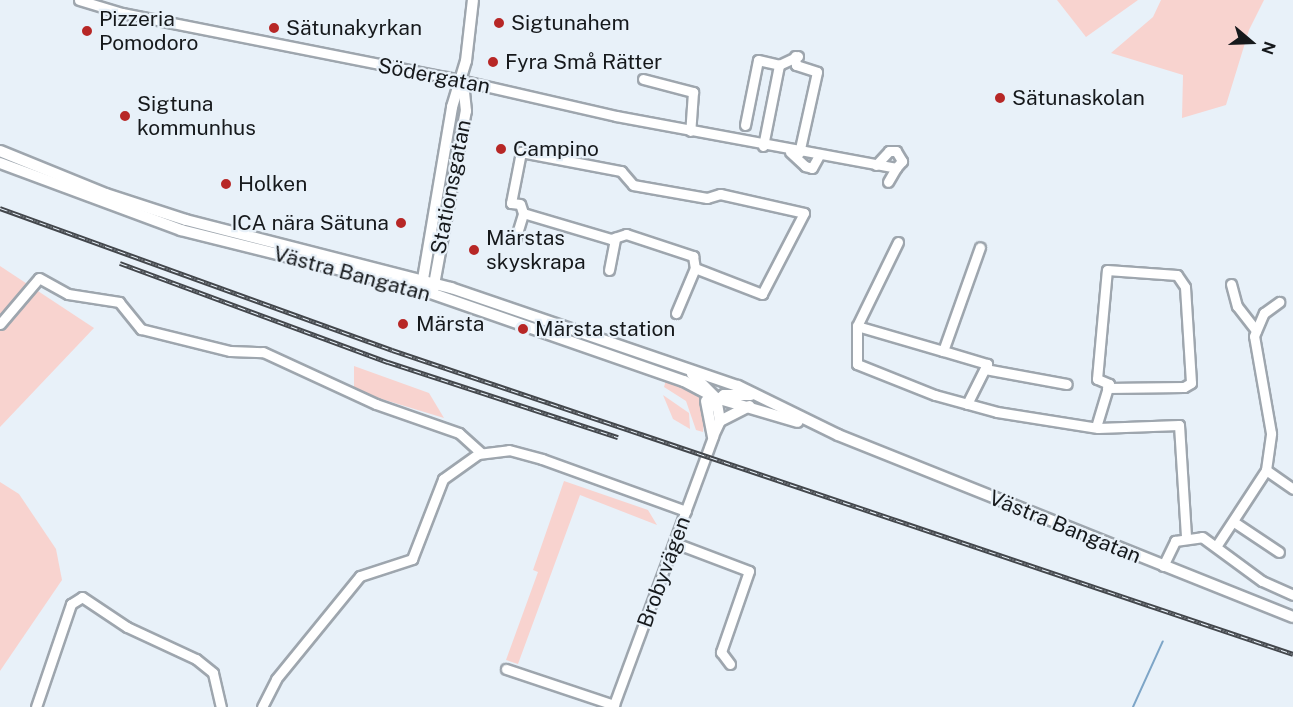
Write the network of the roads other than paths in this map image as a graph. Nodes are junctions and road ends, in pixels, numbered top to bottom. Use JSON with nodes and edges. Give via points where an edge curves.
{"nodes":[{"id":1,"x":79,"y":0,"type":"edge"},
{"id":2,"x":473,"y":0,"type":"edge"},
{"id":3,"x":779,"y":65,"type":"junction"},
{"id":4,"x":643,"y":80,"type":"dead end"},
{"id":5,"x":462,"y":81,"type":"junction"},
{"id":6,"x":745,"y":125,"type":"dead end"},
{"id":7,"x":690,"y":131,"type":"junction"},
{"id":8,"x":763,"y":146,"type":"junction"},
{"id":9,"x":0,"y":151,"type":"edge"},
{"id":10,"x":789,"y":151,"type":"junction"},
{"id":11,"x":799,"y":153,"type":"junction"},
{"id":12,"x":818,"y":157,"type":"junction"},
{"id":13,"x":0,"y":163,"type":"edge"},
{"id":14,"x":876,"y":165,"type":"junction"},
{"id":15,"x":896,"y":168,"type":"junction"},
{"id":16,"x":888,"y":182,"type":"dead end"},
{"id":17,"x":523,"y":213,"type":"junction"},
{"id":18,"x":615,"y":238,"type":"junction"},
{"id":19,"x":515,"y":240,"type":"dead end"},
{"id":20,"x":898,"y":242,"type":"dead end"},
{"id":21,"x":980,"y":247,"type":"dead end"},
{"id":22,"x":695,"y":268,"type":"junction"},
{"id":23,"x":609,"y":270,"type":"dead end"},
{"id":24,"x":1231,"y":284,"type":"dead end"},
{"id":25,"x":427,"y":287,"type":"junction"},
{"id":26,"x":1279,"y":302,"type":"dead end"},
{"id":27,"x":676,"y":313,"type":"dead end"},
{"id":28,"x":0,"y":324,"type":"edge"},
{"id":29,"x":857,"y":326,"type":"junction"},
{"id":30,"x":1256,"y":330,"type":"junction"},
{"id":31,"x":943,"y":351,"type":"junction"},
{"id":32,"x":682,"y":368,"type":"junction"},
{"id":33,"x":985,"y":369,"type":"junction"},
{"id":34,"x":1067,"y":384,"type":"dead end"},
{"id":35,"x":1107,"y":388,"type":"junction"},
{"id":36,"x":702,"y":391,"type":"junction"},
{"id":37,"x":754,"y":395,"type":"junction"},
{"id":38,"x":716,"y":398,"type":"junction"},
{"id":39,"x":967,"y":404,"type":"junction"},
{"id":40,"x":749,"y":406,"type":"junction"},
{"id":41,"x":709,"y":408,"type":"junction"},
{"id":42,"x":720,"y":421,"type":"junction"},
{"id":43,"x":1096,"y":427,"type":"junction"},
{"id":44,"x":838,"y":435,"type":"junction"},
{"id":45,"x":712,"y":436,"type":"junction"},
{"id":46,"x":481,"y":453,"type":"junction"},
{"id":47,"x":1266,"y":470,"type":"junction"},
{"id":48,"x":1293,"y":489,"type":"edge"},
{"id":49,"x":686,"y":511,"type":"junction"},
{"id":50,"x":1234,"y":522,"type":"junction"},
{"id":51,"x":1186,"y":536,"type":"junction"},
{"id":52,"x":675,"y":543,"type":"junction"},
{"id":53,"x":1217,"y":545,"type":"junction"},
{"id":54,"x":1279,"y":552,"type":"dead end"},
{"id":55,"x":1163,"y":566,"type":"junction"},
{"id":56,"x":1293,"y":595,"type":"edge"},
{"id":57,"x":1293,"y":617,"type":"edge"},
{"id":58,"x":730,"y":664,"type":"dead end"},
{"id":59,"x":506,"y":669,"type":"dead end"},
{"id":60,"x":614,"y":706,"type":"edge"},
{"id":61,"x":36,"y":707,"type":"edge"},
{"id":62,"x":221,"y":707,"type":"edge"},
{"id":63,"x":262,"y":707,"type":"edge"}],
"edges":[{"from":1,"to":5,"type":"street","name":"Södergatan","via":[[122,13]]},
{"from":2,"to":5,"type":"street","name":"Stationsgatan"},
{"from":3,"to":6,"type":"street","via":[[758,60]]},
{"from":3,"to":8,"type":"street"},
{"from":3,"to":11,"type":"street","via":[[797,56],[796,65],[816,72]]},
{"from":4,"to":7,"type":"street","via":[[693,92]]},
{"from":5,"to":7,"type":"street","name":"Södergatan"},
{"from":5,"to":25,"type":"street","name":"Stationsgatan","via":[[452,107]]},
{"from":7,"to":8,"type":"street","name":"Södergatan"},
{"from":8,"to":10,"type":"street","name":"Södergatan"},
{"from":9,"to":25,"type":"street","name":"Västra Bangatan","via":[[106,194],[186,220]]},
{"from":10,"to":11,"type":"street","name":"Södergatan"},
{"from":10,"to":12,"type":"street","name":"Södergatan","via":[[812,168]]},
{"from":11,"to":12,"type":"street","name":"Södergatan"},
{"from":12,"to":14,"type":"street","name":"Södergatan"},
{"from":13,"to":25,"type":"street","name":"Västra Bangatan","via":[[181,230]]},
{"from":14,"to":15,"type":"street","name":"Södergatan"},
{"from":14,"to":15,"type":"street","via":[[889,151],[896,152],[902,161]]},
{"from":15,"to":16,"type":"street"},
{"from":17,"to":18,"type":"street"},
{"from":17,"to":19,"type":"street"},
{"from":17,"to":22,"type":"street","via":[[520,204],[511,203],[521,152],[621,171],[633,185],[707,198],[720,194],[804,213],[762,294]]},
{"from":18,"to":22,"type":"street","via":[[626,234],[693,256]]},
{"from":18,"to":23,"type":"street"},
{"from":20,"to":29,"type":"street"},
{"from":21,"to":31,"type":"street"},
{"from":22,"to":27,"type":"street"},
{"from":24,"to":30,"type":"street","via":[[1237,306]]},
{"from":25,"to":32,"type":"street","name":"Västra Bangatan"},
{"from":25,"to":36,"type":"street","name":"Västra Bangatan"},
{"from":26,"to":30,"type":"street","via":[[1264,313]]},
{"from":28,"to":46,"type":"street","via":[[39,278],[68,294],[119,302],[141,329],[230,351],[263,352],[376,404],[459,433]]},
{"from":29,"to":31,"type":"street"},
{"from":29,"to":39,"type":"street","via":[[857,364]]},
{"from":30,"to":47,"type":"street","via":[[1271,433]]},
{"from":31,"to":33,"type":"street","via":[[987,364]]},
{"from":32,"to":37,"type":"street","name":"Västra Bangatan"},
{"from":32,"to":38,"type":"street","name":"Västra Bangatan","via":[[710,387]]},
{"from":33,"to":34,"type":"street"},
{"from":33,"to":39,"type":"street","via":[[980,384],[973,384]]},
{"from":35,"to":35,"type":"street","via":[[1109,384],[1097,379],[1107,270],[1177,275],[1185,287],[1191,382],[1184,387]]},
{"from":35,"to":43,"type":"street"},
{"from":36,"to":38,"type":"street"},
{"from":36,"to":41,"type":"street","name":"Brobyvägen"},
{"from":37,"to":38,"type":"street","name":"Västra Bangatan"},
{"from":37,"to":44,"type":"street","name":"Västra Bangatan"},
{"from":38,"to":40,"type":"street","name":"Västra Bangatan"},
{"from":38,"to":41,"type":"street"},
{"from":38,"to":42,"type":"street"},
{"from":39,"to":43,"type":"street"},
{"from":40,"to":42,"type":"street"},
{"from":40,"to":44,"type":"street","name":"Västra Bangatan"},
{"from":41,"to":45,"type":"street","name":"Brobyvägen"},
{"from":42,"to":45,"type":"street","name":"Brobyvägen"},
{"from":43,"to":51,"type":"street","via":[[1179,425]]},
{"from":44,"to":55,"type":"street","name":"Västra Bangatan"},
{"from":45,"to":49,"type":"street","name":"Brobyvägen"},
{"from":46,"to":49,"type":"street","via":[[509,450],[542,459]]},
{"from":46,"to":63,"type":"street","via":[[443,479],[412,559],[360,576],[276,680]]},
{"from":47,"to":48,"type":"street"},
{"from":47,"to":50,"type":"street"},
{"from":49,"to":52,"type":"street","name":"Brobyvägen"},
{"from":50,"to":53,"type":"street"},
{"from":50,"to":54,"type":"street"},
{"from":51,"to":53,"type":"street","via":[[1202,537]]},
{"from":51,"to":55,"type":"street","via":[[1175,541]]},
{"from":52,"to":58,"type":"street","via":[[749,571],[721,652]]},
{"from":52,"to":60,"type":"street","name":"Brobyvägen"},
{"from":53,"to":56,"type":"street","via":[[1238,566]]},
{"from":55,"to":57,"type":"street","name":"Västra Bangatan"},
{"from":59,"to":60,"type":"street"},
{"from":61,"to":62,"type":"street","via":[[71,604],[82,597],[127,627],[196,659],[213,673]]}]}
